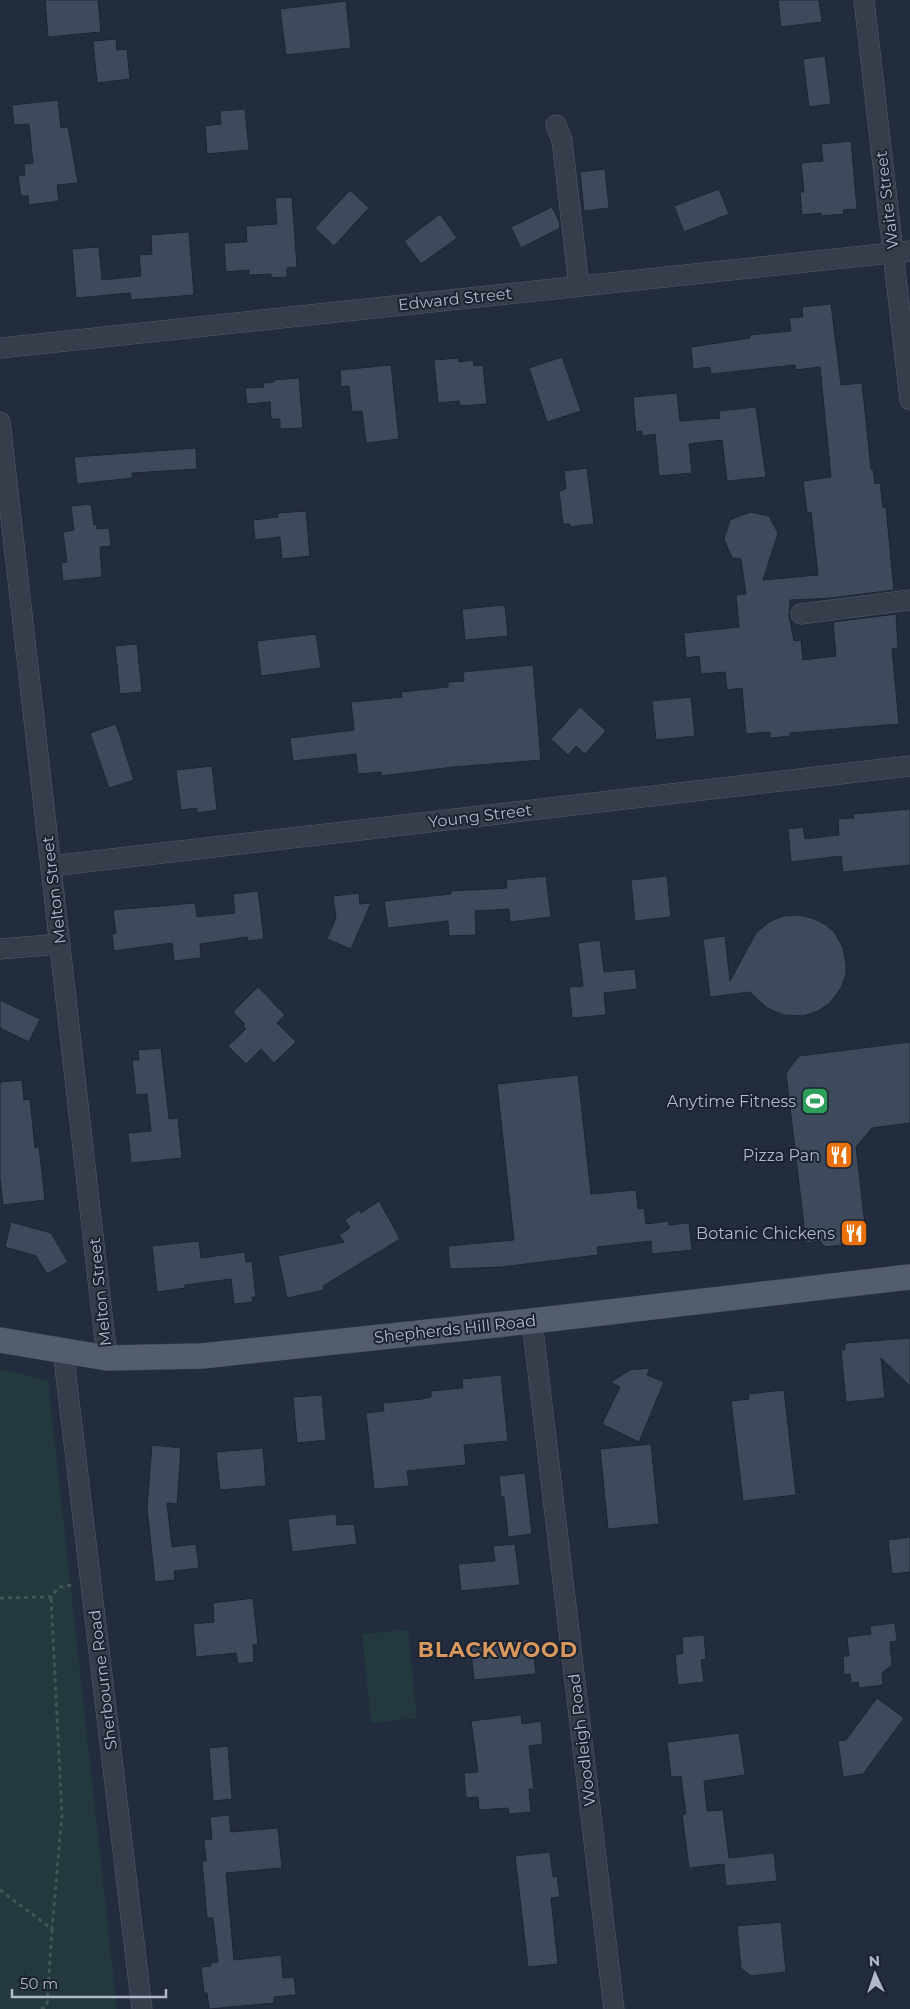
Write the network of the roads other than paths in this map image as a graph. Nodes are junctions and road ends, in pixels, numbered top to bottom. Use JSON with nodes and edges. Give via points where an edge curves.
{"nodes":[{"id":1,"x":864,"y":0,"type":"edge"},
{"id":2,"x":556,"y":125,"type":"dead end"},
{"id":3,"x":901,"y":251,"type":"edge"},
{"id":4,"x":579,"y":286,"type":"junction"},
{"id":5,"x":0,"y":348,"type":"edge"},
{"id":6,"x":910,"y":400,"type":"edge"},
{"id":7,"x":0,"y":422,"type":"edge"},
{"id":8,"x":910,"y":600,"type":"edge"},
{"id":9,"x":801,"y":614,"type":"dead end"},
{"id":10,"x":910,"y":766,"type":"edge"},
{"id":11,"x":51,"y":866,"type":"junction"},
{"id":12,"x":60,"y":944,"type":"junction"},
{"id":13,"x":0,"y":949,"type":"edge"},
{"id":14,"x":910,"y":1277,"type":"edge"},
{"id":15,"x":532,"y":1321,"type":"junction"},
{"id":16,"x":0,"y":1340,"type":"edge"},
{"id":17,"x":63,"y":1351,"type":"junction"},
{"id":18,"x":107,"y":1358,"type":"junction"},
{"id":19,"x":142,"y":2009,"type":"edge"},
{"id":20,"x":614,"y":2009,"type":"edge"}],
"edges":[{"from":1,"to":3,"type":"street","name":"Waite Street"},
{"from":2,"to":4,"type":"street","via":[[562,140]]},
{"from":3,"to":4,"type":"street","name":"Edward Street"},
{"from":3,"to":6,"type":"street","name":"Waite Street"},
{"from":4,"to":5,"type":"street","name":"Edward Street"},
{"from":7,"to":11,"type":"street","name":"Melton Street"},
{"from":8,"to":9,"type":"street"},
{"from":10,"to":11,"type":"street","name":"Young Street"},
{"from":11,"to":12,"type":"street","name":"Melton Street"},
{"from":12,"to":13,"type":"street"},
{"from":12,"to":18,"type":"street","name":"Melton Street"},
{"from":14,"to":15,"type":"main road","name":"Shepherds Hill Road"},
{"from":15,"to":18,"type":"main road","name":"Shepherds Hill Road","via":[[202,1356]]},
{"from":15,"to":20,"type":"street","name":"Woodleigh Road"},
{"from":16,"to":17,"type":"main road","name":"Shepherds Hill Road"},
{"from":17,"to":18,"type":"main road","name":"Shepherds Hill Road"},
{"from":17,"to":19,"type":"street","name":"Sherbourne Road"}]}
